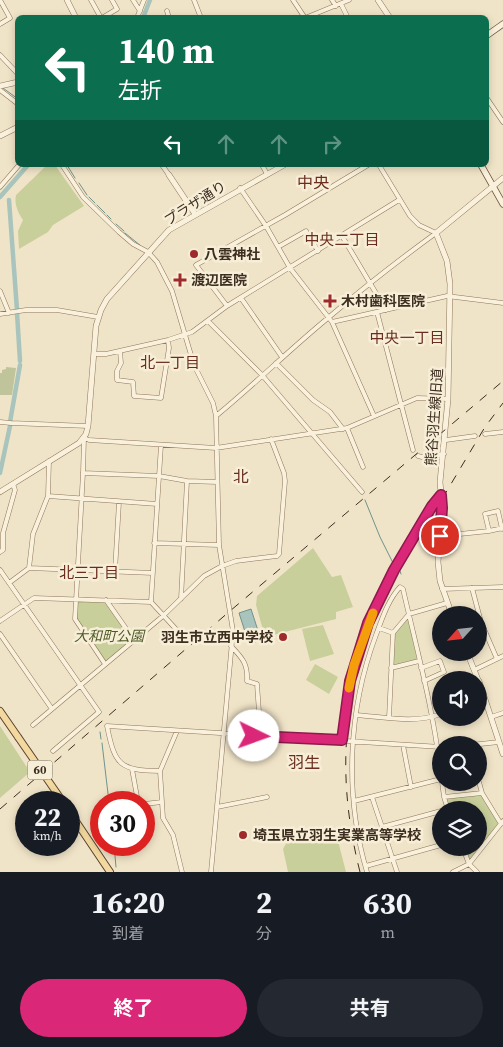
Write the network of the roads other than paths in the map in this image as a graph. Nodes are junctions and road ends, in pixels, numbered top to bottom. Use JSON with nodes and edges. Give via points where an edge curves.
{"nodes":[{"id":1,"x":0,"y":0,"type":"edge"},
{"id":2,"x":68,"y":0,"type":"edge"},
{"id":3,"x":91,"y":0,"type":"edge"},
{"id":4,"x":112,"y":0,"type":"edge"},
{"id":5,"x":133,"y":0,"type":"edge"},
{"id":6,"x":144,"y":0,"type":"edge"},
{"id":7,"x":194,"y":0,"type":"edge"},
{"id":8,"x":293,"y":0,"type":"edge"},
{"id":9,"x":332,"y":0,"type":"edge"},
{"id":10,"x":349,"y":0,"type":"edge"},
{"id":11,"x":378,"y":0,"type":"edge"},
{"id":12,"x":341,"y":4,"type":"junction"},
{"id":13,"x":336,"y":6,"type":"junction"},
{"id":14,"x":140,"y":11,"type":"junction"},
{"id":15,"x":167,"y":11,"type":"dead end"},
{"id":16,"x":75,"y":15,"type":"edge"},
{"id":17,"x":100,"y":15,"type":"edge"},
{"id":18,"x":107,"y":15,"type":"edge"},
{"id":19,"x":138,"y":15,"type":"edge"},
{"id":20,"x":168,"y":15,"type":"edge"},
{"id":21,"x":200,"y":15,"type":"edge"},
{"id":22,"x":303,"y":15,"type":"edge"},
{"id":23,"x":313,"y":15,"type":"edge"},
{"id":24,"x":346,"y":15,"type":"edge"},
{"id":25,"x":388,"y":15,"type":"edge"},
{"id":26,"x":0,"y":24,"type":"edge"},
{"id":27,"x":503,"y":24,"type":"edge"},
{"id":28,"x":489,"y":34,"type":"edge"},
{"id":29,"x":0,"y":55,"type":"edge"},
{"id":30,"x":15,"y":71,"type":"edge"},
{"id":31,"x":15,"y":83,"type":"edge"},
{"id":32,"x":0,"y":86,"type":"edge"},
{"id":33,"x":0,"y":90,"type":"edge"},
{"id":34,"x":489,"y":101,"type":"edge"},
{"id":35,"x":15,"y":102,"type":"edge"},
{"id":36,"x":503,"y":122,"type":"edge"},
{"id":37,"x":15,"y":128,"type":"edge"},
{"id":38,"x":0,"y":136,"type":"edge"},
{"id":39,"x":17,"y":167,"type":"edge"},
{"id":40,"x":63,"y":167,"type":"edge"},
{"id":41,"x":163,"y":167,"type":"edge"},
{"id":42,"x":263,"y":167,"type":"edge"},
{"id":43,"x":280,"y":167,"type":"edge"},
{"id":44,"x":365,"y":167,"type":"edge"},
{"id":45,"x":379,"y":167,"type":"edge"},
{"id":46,"x":482,"y":167,"type":"edge"},
{"id":47,"x":267,"y":174,"type":"junction"},
{"id":48,"x":168,"y":175,"type":"joint"},
{"id":49,"x":503,"y":178,"type":"edge"},
{"id":50,"x":0,"y":186,"type":"edge"},
{"id":51,"x":493,"y":187,"type":"junction"},
{"id":52,"x":240,"y":188,"type":"junction"},
{"id":53,"x":399,"y":200,"type":"junction"},
{"id":54,"x":503,"y":204,"type":"edge"},
{"id":55,"x":195,"y":214,"type":"junction"},
{"id":56,"x":266,"y":226,"type":"junction"},
{"id":57,"x":436,"y":233,"type":"junction"},
{"id":58,"x":342,"y":236,"type":"junction"},
{"id":59,"x":278,"y":247,"type":"junction"},
{"id":60,"x":318,"y":251,"type":"junction"},
{"id":61,"x":148,"y":252,"type":"junction"},
{"id":62,"x":290,"y":268,"type":"junction"},
{"id":63,"x":371,"y":284,"type":"junction"},
{"id":64,"x":0,"y":292,"type":"edge"},
{"id":65,"x":451,"y":297,"type":"junction"},
{"id":66,"x":240,"y":298,"type":"junction"},
{"id":67,"x":503,"y":303,"type":"edge"},
{"id":68,"x":227,"y":306,"type":"junction"},
{"id":69,"x":386,"y":310,"type":"junction"},
{"id":70,"x":377,"y":312,"type":"junction"},
{"id":71,"x":10,"y":313,"type":"junction"},
{"id":72,"x":0,"y":314,"type":"edge"},
{"id":73,"x":98,"y":317,"type":"junction"},
{"id":74,"x":328,"y":317,"type":"junction"},
{"id":75,"x":208,"y":321,"type":"junction"},
{"id":76,"x":332,"y":322,"type":"junction"},
{"id":77,"x":185,"y":334,"type":"junction"},
{"id":78,"x":168,"y":340,"type":"junction"},
{"id":79,"x":120,"y":351,"type":"junction"},
{"id":80,"x":94,"y":354,"type":"junction"},
{"id":81,"x":282,"y":358,"type":"junction"},
{"id":82,"x":276,"y":363,"type":"junction"},
{"id":83,"x":262,"y":375,"type":"junction"},
{"id":84,"x":448,"y":399,"type":"junction"},
{"id":85,"x":400,"y":405,"type":"junction"},
{"id":86,"x":216,"y":416,"type":"junction"},
{"id":87,"x":374,"y":416,"type":"junction"},
{"id":88,"x":4,"y":423,"type":"edge"},
{"id":89,"x":88,"y":426,"type":"junction"},
{"id":90,"x":345,"y":428,"type":"junction"},
{"id":91,"x":503,"y":432,"type":"edge"},
{"id":92,"x":312,"y":433,"type":"junction"},
{"id":93,"x":485,"y":434,"type":"dead end"},
{"id":94,"x":475,"y":436,"type":"dead end"},
{"id":95,"x":84,"y":438,"type":"junction"},
{"id":96,"x":271,"y":439,"type":"junction"},
{"id":97,"x":446,"y":440,"type":"junction"},
{"id":98,"x":160,"y":445,"type":"junction"},
{"id":99,"x":216,"y":448,"type":"junction"},
{"id":100,"x":413,"y":450,"type":"dead end"},
{"id":101,"x":444,"y":454,"type":"junction"},
{"id":102,"x":418,"y":456,"type":"dead end"},
{"id":103,"x":49,"y":461,"type":"junction"},
{"id":104,"x":363,"y":467,"type":"dead end"},
{"id":105,"x":83,"y":473,"type":"junction"},
{"id":106,"x":159,"y":476,"type":"junction"},
{"id":107,"x":187,"y":481,"type":"junction"},
{"id":108,"x":217,"y":482,"type":"junction"},
{"id":109,"x":13,"y":484,"type":"junction"},
{"id":110,"x":0,"y":492,"type":"edge"},
{"id":111,"x":362,"y":492,"type":"dead end"},
{"id":112,"x":441,"y":495,"type":"junction"},
{"id":113,"x":48,"y":496,"type":"junction"},
{"id":114,"x":82,"y":499,"type":"junction"},
{"id":115,"x":119,"y":502,"type":"junction"},
{"id":116,"x":157,"y":504,"type":"junction"},
{"id":117,"x":503,"y":528,"type":"edge"},
{"id":118,"x":489,"y":531,"type":"junction"},
{"id":119,"x":440,"y":536,"type":"junction"},
{"id":120,"x":154,"y":543,"type":"junction"},
{"id":121,"x":184,"y":544,"type":"junction"},
{"id":122,"x":219,"y":545,"type":"junction"},
{"id":123,"x":0,"y":552,"type":"edge"},
{"id":124,"x":222,"y":566,"type":"junction"},
{"id":125,"x":29,"y":568,"type":"junction"},
{"id":126,"x":0,"y":570,"type":"edge"},
{"id":127,"x":78,"y":570,"type":"junction"},
{"id":128,"x":115,"y":571,"type":"junction"},
{"id":129,"x":153,"y":573,"type":"junction"},
{"id":130,"x":9,"y":583,"type":"junction"},
{"id":131,"x":472,"y":588,"type":"junction"},
{"id":132,"x":503,"y":588,"type":"edge"},
{"id":133,"x":442,"y":590,"type":"junction"},
{"id":134,"x":181,"y":599,"type":"junction"},
{"id":135,"x":75,"y":600,"type":"junction"},
{"id":136,"x":106,"y":600,"type":"junction"},
{"id":137,"x":151,"y":602,"type":"junction"},
{"id":138,"x":447,"y":603,"type":"junction"},
{"id":139,"x":24,"y":604,"type":"junction"},
{"id":140,"x":448,"y":606,"type":"edge"},
{"id":141,"x":409,"y":614,"type":"junction"},
{"id":142,"x":163,"y":616,"type":"junction"},
{"id":143,"x":0,"y":621,"type":"edge"},
{"id":144,"x":379,"y":628,"type":"junction"},
{"id":145,"x":393,"y":633,"type":"junction"},
{"id":146,"x":0,"y":634,"type":"edge"},
{"id":147,"x":134,"y":640,"type":"junction"},
{"id":148,"x":186,"y":640,"type":"dead end"},
{"id":149,"x":231,"y":646,"type":"junction"},
{"id":150,"x":503,"y":656,"type":"edge"},
{"id":151,"x":497,"y":659,"type":"junction"},
{"id":152,"x":419,"y":661,"type":"junction"},
{"id":153,"x":470,"y":661,"type":"edge"},
{"id":154,"x":106,"y":664,"type":"junction"},
{"id":155,"x":391,"y":668,"type":"junction"},
{"id":156,"x":421,"y":668,"type":"junction"},
{"id":157,"x":474,"y":670,"type":"joint"},
{"id":158,"x":424,"y":681,"type":"junction"},
{"id":159,"x":80,"y":686,"type":"junction"},
{"id":160,"x":52,"y":709,"type":"junction"},
{"id":161,"x":487,"y":709,"type":"edge"},
{"id":162,"x":0,"y":710,"type":"edge"},
{"id":163,"x":503,"y":713,"type":"edge"},
{"id":164,"x":356,"y":715,"type":"junction"},
{"id":165,"x":432,"y":717,"type":"joint"},
{"id":166,"x":491,"y":717,"type":"junction"},
{"id":167,"x":389,"y":718,"type":"junction"},
{"id":168,"x":33,"y":724,"type":"dead end"},
{"id":169,"x":177,"y":731,"type":"junction"},
{"id":170,"x":224,"y":734,"type":"junction"},
{"id":171,"x":256,"y":736,"type":"junction"},
{"id":172,"x":342,"y":740,"type":"junction"},
{"id":173,"x":352,"y":741,"type":"junction"},
{"id":174,"x":501,"y":743,"type":"edge"},
{"id":175,"x":487,"y":744,"type":"edge"},
{"id":176,"x":403,"y":745,"type":"junction"},
{"id":177,"x":432,"y":747,"type":"edge"},
{"id":178,"x":52,"y":751,"type":"dead end"},
{"id":179,"x":503,"y":754,"type":"edge"},
{"id":180,"x":253,"y":757,"type":"dead end"},
{"id":181,"x":132,"y":768,"type":"junction"},
{"id":182,"x":160,"y":771,"type":"junction"},
{"id":183,"x":432,"y":782,"type":"edge"},
{"id":184,"x":411,"y":787,"type":"junction"},
{"id":185,"x":55,"y":791,"type":"edge"},
{"id":186,"x":136,"y":791,"type":"edge"},
{"id":187,"x":443,"y":791,"type":"edge"},
{"id":188,"x":482,"y":793,"type":"joint"},
{"id":189,"x":266,"y":797,"type":"dead end"},
{"id":190,"x":372,"y":797,"type":"junction"},
{"id":191,"x":444,"y":797,"type":"junction"},
{"id":192,"x":354,"y":801,"type":"junction"},
{"id":193,"x":445,"y":801,"type":"edge"},
{"id":194,"x":162,"y":802,"type":"junction"},
{"id":195,"x":155,"y":803,"type":"edge"},
{"id":196,"x":217,"y":807,"type":"junction"},
{"id":197,"x":432,"y":814,"type":"edge"},
{"id":198,"x":502,"y":822,"type":"edge"},
{"id":199,"x":382,"y":827,"type":"junction"},
{"id":200,"x":80,"y":828,"type":"edge"},
{"id":201,"x":432,"y":848,"type":"edge"},
{"id":202,"x":466,"y":856,"type":"edge"},
{"id":203,"x":393,"y":859,"type":"junction"},
{"id":204,"x":469,"y":864,"type":"junction"},
{"id":205,"x":366,"y":866,"type":"junction"},
{"id":206,"x":110,"y":872,"type":"edge"},
{"id":207,"x":182,"y":872,"type":"edge"},
{"id":208,"x":211,"y":872,"type":"edge"},
{"id":209,"x":367,"y":872,"type":"edge"},
{"id":210,"x":397,"y":872,"type":"edge"},
{"id":211,"x":453,"y":872,"type":"edge"},
{"id":212,"x":477,"y":872,"type":"edge"}],
"edges":[{"from":1,"to":26,"type":"street","via":[[10,18]]},
{"from":2,"to":16,"type":"street"},
{"from":3,"to":17,"type":"street"},
{"from":4,"to":18,"type":"street","via":[[117,9]]},
{"from":5,"to":14,"type":"street"},
{"from":6,"to":14,"type":"street"},
{"from":7,"to":21,"type":"street"},
{"from":8,"to":22,"type":"street"},
{"from":9,"to":13,"type":"street"},
{"from":10,"to":12,"type":"street"},
{"from":11,"to":25,"type":"street"},
{"from":12,"to":13,"type":"street"},
{"from":12,"to":24,"type":"street"},
{"from":13,"to":23,"type":"street"},
{"from":14,"to":19,"type":"street"},
{"from":15,"to":20,"type":"street"},
{"from":27,"to":28,"type":"main road"},
{"from":29,"to":30,"type":"street"},
{"from":31,"to":32,"type":"street"},
{"from":33,"to":35,"type":"street"},
{"from":34,"to":36,"type":"street"},
{"from":37,"to":38,"type":"street"},
{"from":39,"to":50,"type":"street"},
{"from":40,"to":61,"type":"street","via":[[83,196],[128,240]]},
{"from":41,"to":48,"type":"street"},
{"from":42,"to":47,"type":"street"},
{"from":43,"to":47,"type":"street","name":"プラザ通り"},
{"from":44,"to":56,"type":"street"},
{"from":45,"to":53,"type":"street"},
{"from":46,"to":51,"type":"main road"},
{"from":47,"to":52,"type":"street","name":"プラザ通り"},
{"from":48,"to":55,"type":"street"},
{"from":49,"to":51,"type":"street"},
{"from":51,"to":54,"type":"main road"},
{"from":51,"to":57,"type":"street"},
{"from":52,"to":55,"type":"street","name":"プラザ通り"},
{"from":52,"to":56,"type":"street"},
{"from":53,"to":57,"type":"street","via":[[419,226]]},
{"from":53,"to":58,"type":"street"},
{"from":55,"to":61,"type":"street","name":"プラザ通り","via":[[169,230]]},
{"from":56,"to":59,"type":"street"},
{"from":56,"to":68,"type":"street","via":[[196,265]]},
{"from":57,"to":63,"type":"street"},
{"from":57,"to":65,"type":"street","name":"熊谷羽生線旧道","via":[[447,261]]},
{"from":58,"to":60,"type":"street"},
{"from":58,"to":63,"type":"street"},
{"from":59,"to":60,"type":"street","via":[[306,231]]},
{"from":59,"to":62,"type":"street"},
{"from":60,"to":62,"type":"street"},
{"from":61,"to":73,"type":"street","name":"プラザ通り","via":[[107,299]]},
{"from":61,"to":77,"type":"street","via":[[172,291]]},
{"from":62,"to":66,"type":"street"},
{"from":62,"to":74,"type":"street"},
{"from":63,"to":69,"type":"street"},
{"from":63,"to":74,"type":"street"},
{"from":64,"to":71,"type":"street"},
{"from":65,"to":67,"type":"street"},
{"from":65,"to":69,"type":"street"},
{"from":65,"to":84,"type":"street","name":"熊谷羽生線旧道"},
{"from":66,"to":68,"type":"street"},
{"from":66,"to":81,"type":"street"},
{"from":68,"to":75,"type":"street"},
{"from":69,"to":70,"type":"street"},
{"from":70,"to":76,"type":"street"},
{"from":70,"to":85,"type":"street"},
{"from":71,"to":72,"type":"street"},
{"from":71,"to":73,"type":"street","via":[[57,310]]},
{"from":73,"to":80,"type":"street"},
{"from":74,"to":76,"type":"street"},
{"from":74,"to":81,"type":"street"},
{"from":75,"to":77,"type":"street"},
{"from":75,"to":83,"type":"street"},
{"from":76,"to":87,"type":"street"},
{"from":77,"to":78,"type":"street"},
{"from":77,"to":86,"type":"street","via":[[194,365]]},
{"from":78,"to":79,"type":"street"},
{"from":78,"to":79,"type":"street","via":[[170,348],[161,398],[134,396],[133,382],[117,380]]},
{"from":79,"to":80,"type":"street"},
{"from":80,"to":89,"type":"street"},
{"from":81,"to":82,"type":"street"},
{"from":82,"to":83,"type":"street"},
{"from":82,"to":90,"type":"street"},
{"from":83,"to":86,"type":"street"},
{"from":83,"to":92,"type":"street"},
{"from":84,"to":85,"type":"street","via":[[417,398]]},
{"from":84,"to":97,"type":"street","name":"熊谷羽生線旧道"},
{"from":85,"to":87,"type":"street"},
{"from":85,"to":100,"type":"street"},
{"from":86,"to":99,"type":"street"},
{"from":87,"to":90,"type":"street"},
{"from":88,"to":89,"type":"street"},
{"from":89,"to":95,"type":"street"},
{"from":90,"to":92,"type":"street"},
{"from":90,"to":104,"type":"street"},
{"from":91,"to":93,"type":"street"},
{"from":92,"to":96,"type":"street"},
{"from":92,"to":111,"type":"street"},
{"from":94,"to":97,"type":"street"},
{"from":95,"to":98,"type":"street"},
{"from":95,"to":103,"type":"street"},
{"from":95,"to":105,"type":"street"},
{"from":96,"to":99,"type":"street"},
{"from":96,"to":124,"type":"street","via":[[285,481],[280,554]]},
{"from":97,"to":101,"type":"street","name":"熊谷羽生線旧道"},
{"from":98,"to":99,"type":"street"},
{"from":98,"to":106,"type":"street"},
{"from":99,"to":108,"type":"street"},
{"from":101,"to":102,"type":"street","via":[[426,458]]},
{"from":101,"to":112,"type":"street","name":"熊谷羽生線旧道"},
{"from":103,"to":109,"type":"street"},
{"from":103,"to":113,"type":"street"},
{"from":105,"to":106,"type":"street"},
{"from":105,"to":114,"type":"street"},
{"from":106,"to":107,"type":"street"},
{"from":106,"to":116,"type":"street"},
{"from":107,"to":108,"type":"street"},
{"from":107,"to":121,"type":"street"},
{"from":108,"to":122,"type":"street"},
{"from":109,"to":110,"type":"street"},
{"from":109,"to":123,"type":"street","via":[[15,490]]},
{"from":112,"to":119,"type":"street","name":"熊谷羽生線旧道"},
{"from":112,"to":172,"type":"street","via":[[394,570],[368,623],[350,681]]},
{"from":113,"to":114,"type":"street"},
{"from":113,"to":125,"type":"street","via":[[33,534]]},
{"from":114,"to":115,"type":"street"},
{"from":114,"to":127,"type":"street"},
{"from":115,"to":116,"type":"street"},
{"from":115,"to":128,"type":"street"},
{"from":116,"to":120,"type":"street"},
{"from":117,"to":118,"type":"street"},
{"from":117,"to":118,"type":"street","via":[[498,511],[485,514]]},
{"from":118,"to":119,"type":"street"},
{"from":119,"to":133,"type":"street","name":"熊谷羽生線旧道","via":[[438,573]]},
{"from":120,"to":121,"type":"street"},
{"from":120,"to":129,"type":"street"},
{"from":121,"to":122,"type":"street"},
{"from":121,"to":134,"type":"street"},
{"from":122,"to":124,"type":"street"},
{"from":124,"to":134,"type":"street","via":[[204,576]]},
{"from":124,"to":149,"type":"street","via":[[232,620]]},
{"from":125,"to":127,"type":"street"},
{"from":125,"to":130,"type":"street"},
{"from":126,"to":130,"type":"street"},
{"from":127,"to":128,"type":"street"},
{"from":127,"to":135,"type":"street"},
{"from":128,"to":129,"type":"street"},
{"from":129,"to":137,"type":"street"},
{"from":130,"to":139,"type":"street"},
{"from":131,"to":132,"type":"street"},
{"from":131,"to":133,"type":"street"},
{"from":131,"to":151,"type":"street","via":[[481,622]]},
{"from":133,"to":138,"type":"street","name":"熊谷羽生線旧道"},
{"from":134,"to":142,"type":"street"},
{"from":135,"to":136,"type":"street"},
{"from":135,"to":139,"type":"street","via":[[34,598]]},
{"from":135,"to":154,"type":"street","via":[[75,620]]},
{"from":136,"to":137,"type":"street"},
{"from":136,"to":147,"type":"street"},
{"from":137,"to":142,"type":"street"},
{"from":138,"to":140,"type":"street","name":"熊谷羽生線旧道"},
{"from":138,"to":141,"type":"street"},
{"from":139,"to":143,"type":"street"},
{"from":139,"to":159,"type":"street"},
{"from":141,"to":144,"type":"street","via":[[400,587]]},
{"from":141,"to":145,"type":"street"},
{"from":141,"to":152,"type":"street"},
{"from":142,"to":147,"type":"street"},
{"from":142,"to":148,"type":"street"},
{"from":144,"to":145,"type":"street"},
{"from":144,"to":164,"type":"street","via":[[368,659]]},
{"from":145,"to":155,"type":"street"},
{"from":146,"to":160,"type":"street"},
{"from":147,"to":154,"type":"street"},
{"from":149,"to":170,"type":"street"},
{"from":149,"to":171,"type":"street","via":[[246,663],[247,681],[257,684],[259,712]]},
{"from":150,"to":151,"type":"street"},
{"from":151,"to":157,"type":"street"},
{"from":152,"to":155,"type":"street"},
{"from":152,"to":156,"type":"street"},
{"from":153,"to":157,"type":"street"},
{"from":154,"to":159,"type":"street"},
{"from":155,"to":167,"type":"street"},
{"from":156,"to":158,"type":"street"},
{"from":156,"to":158,"type":"street","via":[[440,661],[444,672]]},
{"from":158,"to":165,"type":"street"},
{"from":159,"to":160,"type":"street"},
{"from":159,"to":178,"type":"street","via":[[99,712]]},
{"from":160,"to":168,"type":"street"},
{"from":161,"to":166,"type":"street"},
{"from":162,"to":185,"type":"main road","number":"60","bridge":true},
{"from":163,"to":166,"type":"street"},
{"from":164,"to":167,"type":"street"},
{"from":164,"to":173,"type":"street"},
{"from":165,"to":167,"type":"street"},
{"from":166,"to":174,"type":"street"},
{"from":169,"to":170,"type":"street"},
{"from":169,"to":181,"type":"street","via":[[107,726],[115,757]]},
{"from":169,"to":182,"type":"street"},
{"from":170,"to":171,"type":"street"},
{"from":170,"to":196,"type":"street"},
{"from":171,"to":172,"type":"street"},
{"from":171,"to":180,"type":"street"},
{"from":172,"to":173,"type":"street"},
{"from":173,"to":176,"type":"street"},
{"from":173,"to":192,"type":"street"},
{"from":174,"to":175,"type":"street"},
{"from":174,"to":179,"type":"street"},
{"from":176,"to":177,"type":"street"},
{"from":176,"to":184,"type":"street"},
{"from":181,"to":182,"type":"street"},
{"from":181,"to":186,"type":"street"},
{"from":182,"to":194,"type":"street"},
{"from":183,"to":184,"type":"street"},
{"from":184,"to":190,"type":"street"},
{"from":187,"to":191,"type":"street"},
{"from":188,"to":191,"type":"street"},
{"from":188,"to":198,"type":"street"},
{"from":189,"to":196,"type":"street"},
{"from":190,"to":192,"type":"street"},
{"from":190,"to":199,"type":"street"},
{"from":191,"to":193,"type":"street"},
{"from":192,"to":205,"type":"street"},
{"from":194,"to":195,"type":"street"},
{"from":194,"to":207,"type":"street","via":[[163,818],[173,835]]},
{"from":196,"to":208,"type":"street"},
{"from":197,"to":199,"type":"street"},
{"from":198,"to":204,"type":"street"},
{"from":199,"to":203,"type":"street"},
{"from":200,"to":206,"type":"main road"},
{"from":201,"to":203,"type":"street"},
{"from":202,"to":204,"type":"street"},
{"from":203,"to":205,"type":"street"},
{"from":203,"to":210,"type":"street"},
{"from":204,"to":211,"type":"street"},
{"from":204,"to":212,"type":"street"},
{"from":205,"to":209,"type":"street"}]}
